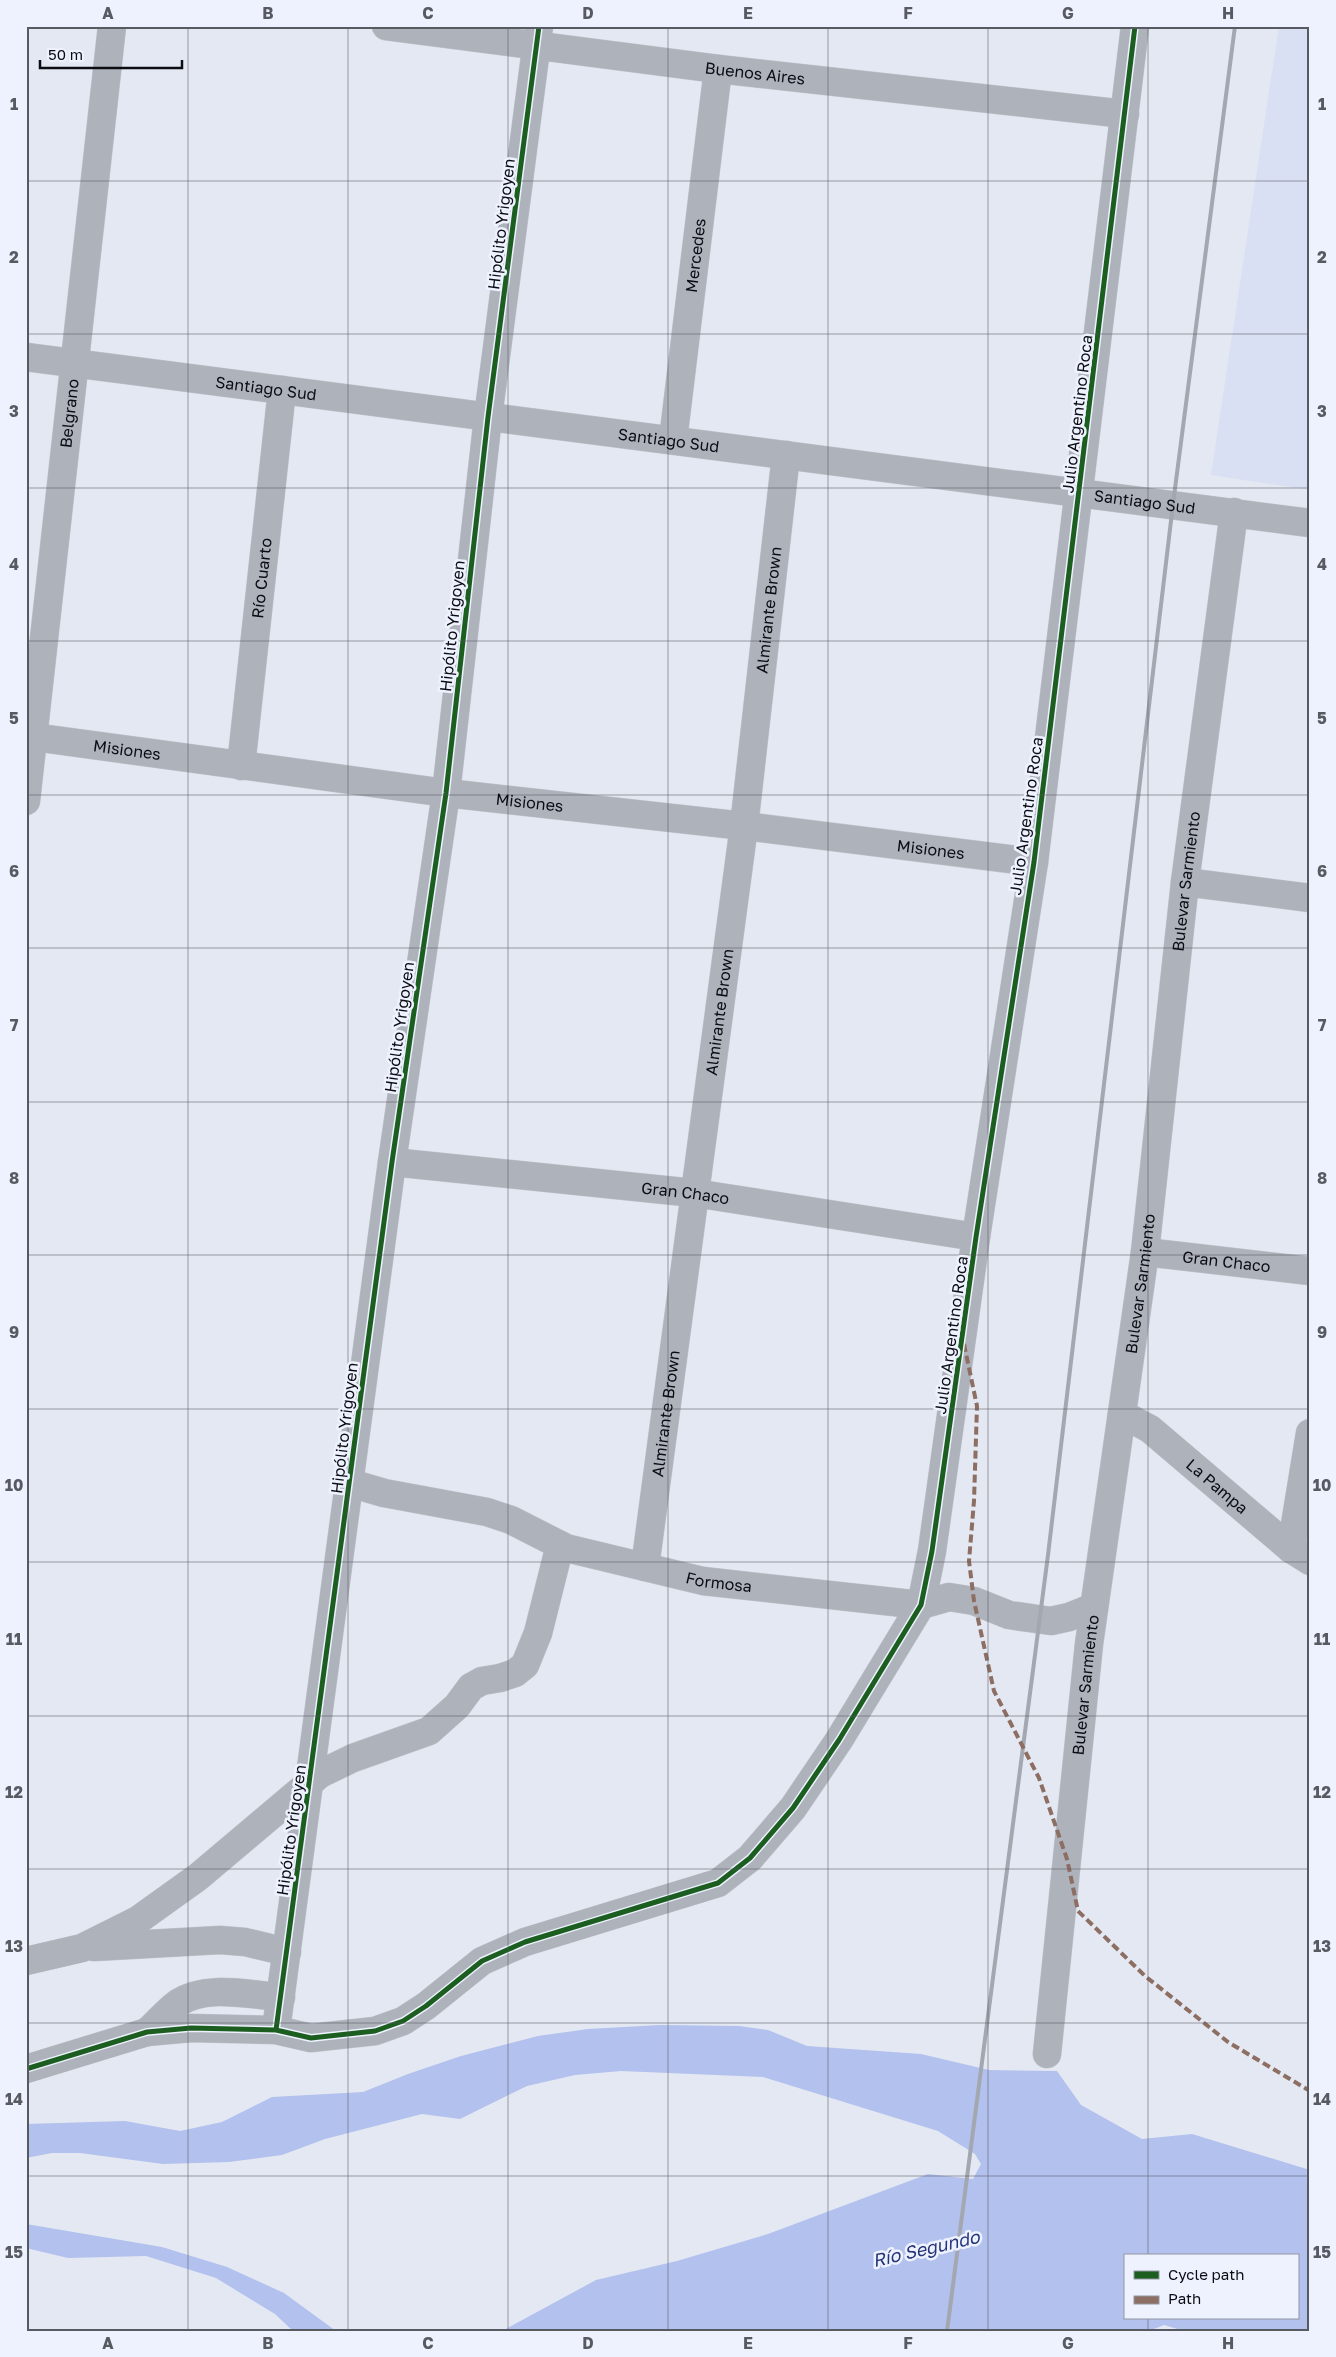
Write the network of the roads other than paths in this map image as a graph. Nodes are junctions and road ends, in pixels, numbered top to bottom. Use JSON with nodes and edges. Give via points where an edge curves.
{"nodes":[{"id":1,"x":112,"y":26,"type":"edge"},
{"id":2,"x":386,"y":26,"type":"edge"},
{"id":3,"x":1135,"y":26,"type":"edge"},
{"id":4,"x":538,"y":36,"type":"edge"},
{"id":5,"x":718,"y":69,"type":"junction"},
{"id":6,"x":1125,"y":114,"type":"junction"},
{"id":7,"x":26,"y":357,"type":"edge"},
{"id":8,"x":74,"y":363,"type":"junction"},
{"id":9,"x":282,"y":390,"type":"junction"},
{"id":10,"x":488,"y":416,"type":"junction"},
{"id":11,"x":673,"y":440,"type":"junction"},
{"id":12,"x":786,"y":455,"type":"junction"},
{"id":13,"x":1080,"y":493,"type":"junction"},
{"id":14,"x":1234,"y":512,"type":"junction"},
{"id":15,"x":1310,"y":523,"type":"edge"},
{"id":16,"x":30,"y":736,"type":"edge"},
{"id":17,"x":241,"y":766,"type":"junction"},
{"id":18,"x":446,"y":793,"type":"junction"},
{"id":19,"x":26,"y":801,"type":"edge"},
{"id":20,"x":744,"y":826,"type":"junction"},
{"id":21,"x":1034,"y":862,"type":"junction"},
{"id":22,"x":1185,"y":882,"type":"junction"},
{"id":23,"x":1310,"y":898,"type":"edge"},
{"id":24,"x":392,"y":1162,"type":"junction"},
{"id":25,"x":694,"y":1194,"type":"junction"},
{"id":26,"x":976,"y":1237,"type":"junction"},
{"id":27,"x":1145,"y":1252,"type":"junction"},
{"id":28,"x":1310,"y":1271,"type":"edge"},
{"id":29,"x":1122,"y":1414,"type":"junction"},
{"id":30,"x":1310,"y":1433,"type":"edge"},
{"id":31,"x":350,"y":1483,"type":"junction"},
{"id":32,"x":560,"y":1545,"type":"junction"},
{"id":33,"x":1301,"y":1555,"type":"edge"},
{"id":34,"x":645,"y":1567,"type":"junction"},
{"id":35,"x":921,"y":1606,"type":"junction"},
{"id":36,"x":1094,"y":1607,"type":"junction"},
{"id":37,"x":310,"y":1782,"type":"junction"},
{"id":38,"x":82,"y":1948,"type":"junction"},
{"id":39,"x":287,"y":1952,"type":"junction"},
{"id":40,"x":26,"y":1961,"type":"edge"},
{"id":41,"x":281,"y":1998,"type":"junction"},
{"id":42,"x":276,"y":2030,"type":"junction"},
{"id":43,"x":146,"y":2032,"type":"junction"},
{"id":44,"x":1047,"y":2054,"type":"dead end"},
{"id":45,"x":26,"y":2069,"type":"edge"}],
"edges":[{"from":1,"to":8,"type":"street","name":"Belgrano"},
{"from":2,"to":4,"type":"street","name":"Buenos Aires"},
{"from":3,"to":6,"type":"street","name":"Julio Argentino Roca"},
{"from":4,"to":5,"type":"street","name":"Buenos Aires"},
{"from":4,"to":10,"type":"street","name":"Hipólito Yrigoyen"},
{"from":5,"to":6,"type":"street","name":"Buenos Aires"},
{"from":5,"to":11,"type":"street","name":"Mercedes"},
{"from":6,"to":13,"type":"street","name":"Julio Argentino Roca"},
{"from":7,"to":8,"type":"street","name":"Santiago Sud"},
{"from":8,"to":9,"type":"street","name":"Santiago Sud"},
{"from":8,"to":16,"type":"street","name":"Belgrano"},
{"from":9,"to":10,"type":"street","name":"Santiago Sud"},
{"from":9,"to":17,"type":"street","name":"Río Cuarto"},
{"from":10,"to":11,"type":"street","name":"Santiago Sud"},
{"from":10,"to":18,"type":"street","name":"Hipólito Yrigoyen"},
{"from":11,"to":12,"type":"street","name":"Santiago Sud"},
{"from":12,"to":13,"type":"street","name":"Santiago Sud"},
{"from":12,"to":20,"type":"street","name":"Almirante Brown"},
{"from":13,"to":14,"type":"street","name":"Santiago Sud"},
{"from":13,"to":21,"type":"street","name":"Julio Argentino Roca"},
{"from":14,"to":15,"type":"street","name":"Santiago Sud"},
{"from":14,"to":22,"type":"street","name":"Bulevar Sarmiento"},
{"from":16,"to":17,"type":"street","name":"Misiones"},
{"from":16,"to":19,"type":"street","name":"Belgrano"},
{"from":17,"to":18,"type":"street","name":"Misiones"},
{"from":18,"to":20,"type":"street","name":"Misiones"},
{"from":18,"to":24,"type":"street","name":"Hipólito Yrigoyen"},
{"from":20,"to":21,"type":"street","name":"Misiones"},
{"from":20,"to":25,"type":"street","name":"Almirante Brown"},
{"from":21,"to":26,"type":"street","name":"Julio Argentino Roca"},
{"from":22,"to":23,"type":"street"},
{"from":22,"to":27,"type":"street","name":"Bulevar Sarmiento"},
{"from":24,"to":25,"type":"street","name":"Gran Chaco"},
{"from":24,"to":31,"type":"street","name":"Hipólito Yrigoyen"},
{"from":25,"to":26,"type":"street","name":"Gran Chaco"},
{"from":25,"to":34,"type":"street","name":"Almirante Brown"},
{"from":26,"to":35,"type":"street","name":"Julio Argentino Roca","via":[[932,1551]]},
{"from":27,"to":28,"type":"street","name":"Gran Chaco"},
{"from":27,"to":29,"type":"street","name":"Bulevar Sarmiento"},
{"from":29,"to":33,"type":"street","name":"La Pampa","via":[[1150,1429]]},
{"from":29,"to":36,"type":"street","name":"Bulevar Sarmiento"},
{"from":30,"to":33,"type":"street"},
{"from":31,"to":32,"type":"street","name":"Formosa","via":[[384,1493],[487,1512],[511,1520]]},
{"from":31,"to":37,"type":"street","name":"Hipólito Yrigoyen"},
{"from":32,"to":34,"type":"street","name":"Formosa"},
{"from":32,"to":37,"type":"street","via":[[538,1633],[525,1665],[515,1673],[471,1687],[457,1706],[429,1731],[353,1758]]},
{"from":34,"to":35,"type":"street","name":"Formosa","via":[[703,1581]]},
{"from":35,"to":36,"type":"street","name":"Formosa","via":[[949,1596],[974,1601],[1009,1616],[1051,1621]]},
{"from":35,"to":42,"type":"street","via":[[793,1808],[750,1858],[718,1883],[525,1942],[482,1961],[426,2006],[375,2031],[312,2038]]},
{"from":36,"to":44,"type":"street","name":"Bulevar Sarmiento"},
{"from":37,"to":38,"type":"street","via":[[198,1877],[138,1920]]},
{"from":37,"to":39,"type":"street","name":"Hipólito Yrigoyen"},
{"from":38,"to":39,"type":"street","via":[[220,1940]]},
{"from":38,"to":40,"type":"street"},
{"from":39,"to":41,"type":"street","name":"Hipólito Yrigoyen"},
{"from":41,"to":42,"type":"street","name":"Hipólito Yrigoyen"},
{"from":41,"to":43,"type":"street","via":[[216,1992],[196,1995],[178,2003]]},
{"from":42,"to":43,"type":"street","via":[[191,2028]]},
{"from":43,"to":45,"type":"street"}]}
